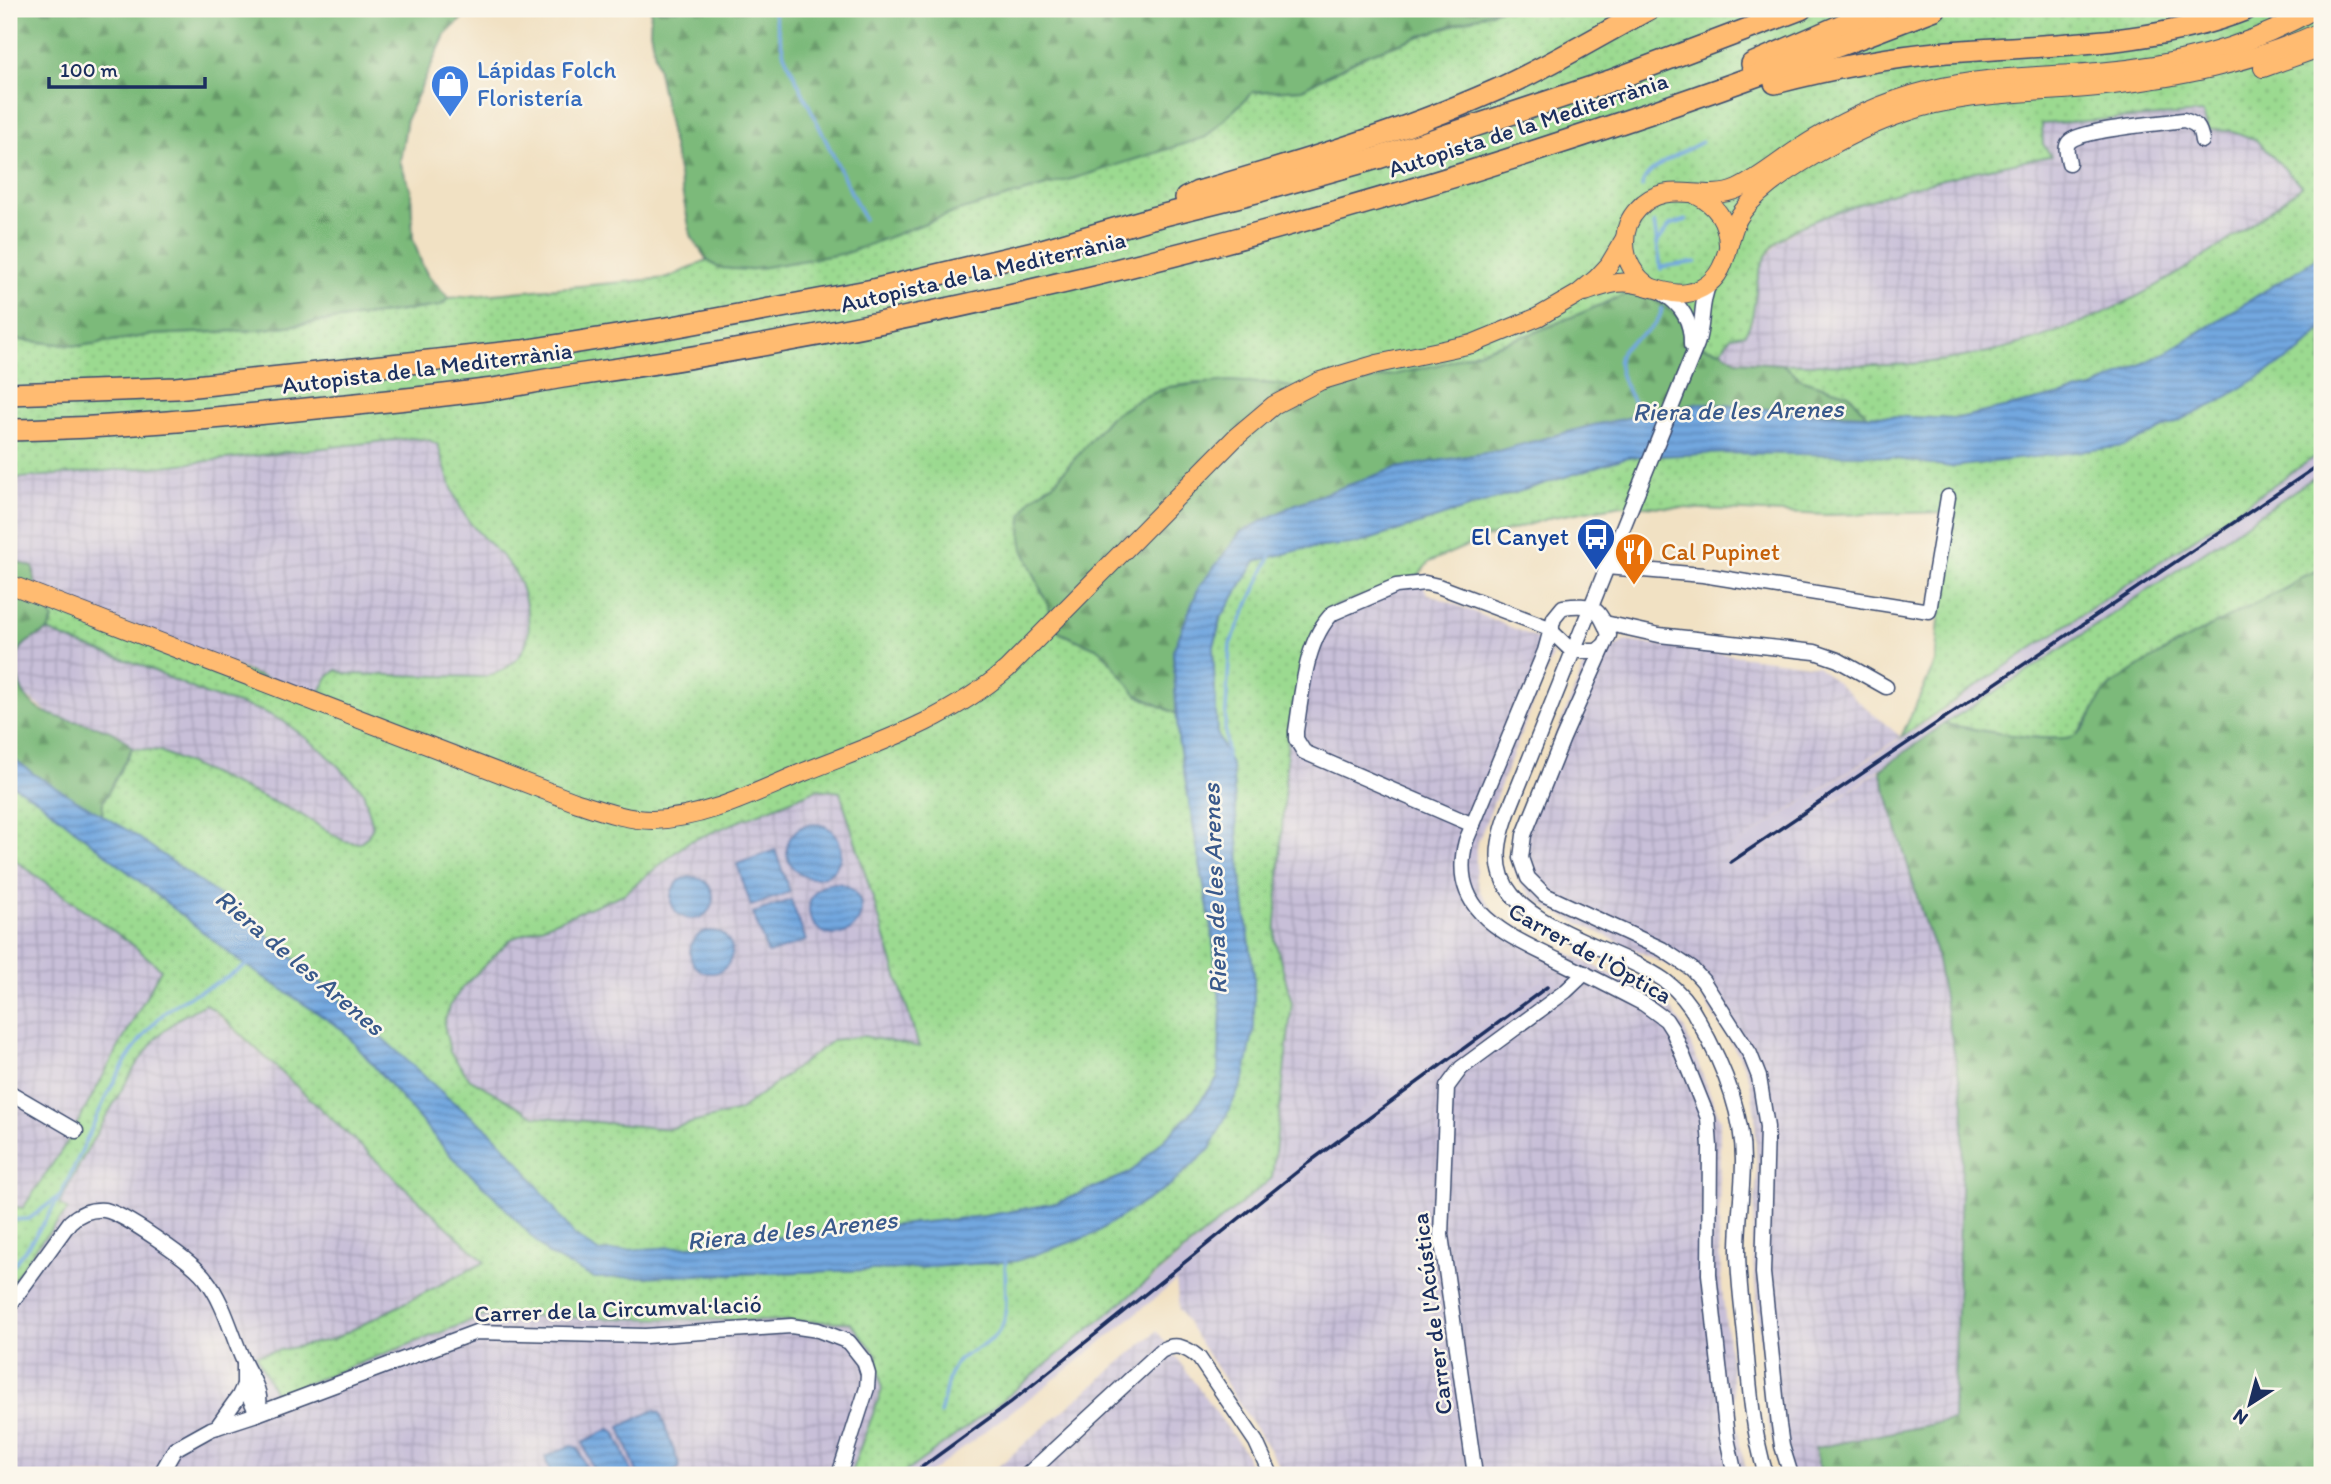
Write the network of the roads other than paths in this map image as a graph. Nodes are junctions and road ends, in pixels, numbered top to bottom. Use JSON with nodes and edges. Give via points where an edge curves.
{"nodes":[{"id":1,"x":1649,"y":9,"type":"edge"},
{"id":2,"x":1801,"y":9,"type":"edge"},
{"id":3,"x":1879,"y":9,"type":"edge"},
{"id":4,"x":1935,"y":9,"type":"edge"},
{"id":5,"x":2246,"y":9,"type":"edge"},
{"id":6,"x":2315,"y":9,"type":"edge"},
{"id":7,"x":2322,"y":32,"type":"edge"},
{"id":8,"x":2322,"y":47,"type":"edge"},
{"id":9,"x":2097,"y":87,"type":"junction"},
{"id":10,"x":1632,"y":120,"type":"junction"},
{"id":11,"x":1609,"y":126,"type":"junction"},
{"id":12,"x":2202,"y":141,"type":"dead end"},
{"id":13,"x":2069,"y":163,"type":"dead end"},
{"id":14,"x":1692,"y":193,"type":"junction"},
{"id":15,"x":1152,"y":218,"type":"junction"},
{"id":16,"x":1625,"y":239,"type":"junction"},
{"id":17,"x":1728,"y":251,"type":"junction"},
{"id":18,"x":1709,"y":284,"type":"junction"},
{"id":19,"x":1656,"y":290,"type":"junction"},
{"id":20,"x":1578,"y":294,"type":"junction"},
{"id":21,"x":1689,"y":361,"type":"junction"},
{"id":22,"x":9,"y":394,"type":"edge"},
{"id":23,"x":9,"y":430,"type":"edge"},
{"id":24,"x":1948,"y":497,"type":"dead end"},
{"id":25,"x":1606,"y":567,"type":"junction"},
{"id":26,"x":9,"y":584,"type":"edge"},
{"id":27,"x":1590,"y":606,"type":"junction"},
{"id":28,"x":1551,"y":630,"type":"junction"},
{"id":29,"x":1605,"y":635,"type":"junction"},
{"id":30,"x":1573,"y":649,"type":"junction"},
{"id":31,"x":1545,"y":652,"type":"junction"},
{"id":32,"x":1587,"y":683,"type":"junction"},
{"id":33,"x":1886,"y":687,"type":"dead end"},
{"id":34,"x":1473,"y":825,"type":"junction"},
{"id":35,"x":1585,"y":973,"type":"junction"},
{"id":36,"x":9,"y":1092,"type":"edge"},
{"id":37,"x":76,"y":1131,"type":"dead end"},
{"id":38,"x":9,"y":1306,"type":"edge"},
{"id":39,"x":250,"y":1383,"type":"junction"},
{"id":40,"x":286,"y":1403,"type":"junction"},
{"id":41,"x":257,"y":1414,"type":"junction"},
{"id":42,"x":217,"y":1427,"type":"junction"},
{"id":43,"x":160,"y":1475,"type":"edge"},
{"id":44,"x":839,"y":1475,"type":"edge"},
{"id":45,"x":1027,"y":1475,"type":"edge"},
{"id":46,"x":1271,"y":1475,"type":"edge"},
{"id":47,"x":1475,"y":1475,"type":"edge"},
{"id":48,"x":1732,"y":1475,"type":"edge"},
{"id":49,"x":1766,"y":1475,"type":"edge"},
{"id":50,"x":1791,"y":1475,"type":"edge"}],
"edges":[{"from":1,"to":15,"type":"highway","via":[[1497,90],[1305,161],[1198,192]]},
{"from":2,"to":15,"type":"highway","name":"Autopista de la Mediterrània","via":[[1610,81],[1378,158]]},
{"from":3,"to":11,"type":"highway","via":[[1653,102]]},
{"from":4,"to":10,"type":"highway","name":"Autopista de la Mediterrània"},
{"from":5,"to":10,"type":"highway","via":[[2154,36],[1876,60],[1761,86],[1662,121]]},
{"from":6,"to":14,"type":"main road","via":[[2265,34],[2198,58],[2126,70],[1988,80],[1914,94],[1845,122],[1737,189]]},
{"from":7,"to":9,"type":"main road","via":[[2238,64]]},
{"from":8,"to":9,"type":"main road","via":[[2254,71],[2197,82]]},
{"from":9,"to":17,"type":"main road","via":[[1964,98],[1872,125],[1826,149],[1756,196],[1738,217]]},
{"from":10,"to":11,"type":"highway","name":"Autopista de la Mediterrània"},
{"from":11,"to":23,"type":"highway","name":"Autopista de la Mediterrània","via":[[1415,190],[1280,227],[1078,280],[867,326],[486,390],[182,422]]},
{"from":12,"to":13,"type":"street","via":[[2196,123],[2184,120],[2097,132],[2069,142]]},
{"from":14,"to":16,"type":"main road","via":[[1671,191],[1651,198],[1634,212]]},
{"from":14,"to":17,"type":"main road","via":[[1722,217]]},
{"from":15,"to":22,"type":"highway","name":"Autopista de la Mediterrània","via":[[873,290],[595,340],[176,388]]},
{"from":16,"to":19,"type":"main road","via":[[1631,267]]},
{"from":16,"to":20,"type":"main road","via":[[1602,274]]},
{"from":17,"to":18,"type":"main road"},
{"from":18,"to":19,"type":"main road","via":[[1679,295]]},
{"from":18,"to":21,"type":"street","via":[[1702,303],[1700,337]]},
{"from":19,"to":20,"type":"main road","via":[[1621,282]]},
{"from":19,"to":21,"type":"street","via":[[1677,304],[1690,323]]},
{"from":20,"to":26,"type":"main road","via":[[1491,338],[1342,372],[1287,397],[1236,437],[987,686],[921,725],[689,816],[650,820],[601,810]]},
{"from":21,"to":25,"type":"street"},
{"from":24,"to":25,"type":"street","via":[[1929,611],[1703,575]]},
{"from":25,"to":27,"type":"street"},
{"from":27,"to":28,"type":"street","via":[[1563,607]]},
{"from":27,"to":29,"type":"street","via":[[1602,616]]},
{"from":27,"to":30,"type":"street"},
{"from":28,"to":30,"type":"street"},
{"from":28,"to":31,"type":"street","name":"Carrer de l'Òptica"},
{"from":28,"to":34,"type":"street","via":[[1438,586],[1418,583],[1396,586],[1333,613],[1310,656],[1296,731],[1304,752]]},
{"from":29,"to":30,"type":"street","via":[[1597,651]]},
{"from":29,"to":32,"type":"street"},
{"from":29,"to":33,"type":"street","via":[[1629,629],[1815,652]]},
{"from":30,"to":31,"type":"street"},
{"from":30,"to":32,"type":"street","via":[[1590,668]]},
{"from":30,"to":49,"type":"street","via":[[1504,824],[1499,857],[1502,876],[1525,909],[1665,981],[1689,1005],[1715,1054],[1741,1126],[1738,1264],[1751,1405]]},
{"from":31,"to":34,"type":"street","name":"Carrer de l'Òptica"},
{"from":32,"to":50,"type":"street","via":[[1524,835],[1521,858],[1528,877],[1545,895],[1692,969],[1750,1054],[1761,1085],[1767,1127],[1763,1273],[1779,1425]]},
{"from":34,"to":35,"type":"street","name":"Carrer de l'Òptica","via":[[1462,867],[1467,892],[1480,913],[1504,933]]},
{"from":35,"to":47,"type":"street","name":"Carrer de l'Acústica","via":[[1461,1068],[1447,1087],[1441,1236]]},
{"from":35,"to":48,"type":"street","name":"Carrer de l'Òptica","via":[[1666,1020],[1704,1103],[1710,1134],[1709,1274]]},
{"from":36,"to":37,"type":"street"},
{"from":38,"to":39,"type":"street","via":[[70,1222],[85,1212],[116,1213],[204,1277],[216,1294]]},
{"from":39,"to":40,"type":"street"},
{"from":39,"to":41,"type":"street"},
{"from":39,"to":42,"type":"street"},
{"from":40,"to":41,"type":"street","name":"Carrer de la Circumval·lació"},
{"from":40,"to":44,"type":"street","name":"Carrer de la Circumval·lació","via":[[476,1332],[645,1336],[790,1326],[849,1342],[864,1361],[867,1388]]},
{"from":41,"to":42,"type":"street","name":"Carrer de la Circumval·lació"},
{"from":42,"to":43,"type":"street","name":"Carrer de la Circumval·lació","via":[[175,1449]]},
{"from":45,"to":46,"type":"street","via":[[1160,1351],[1172,1346],[1199,1358],[1256,1442]]}]}
